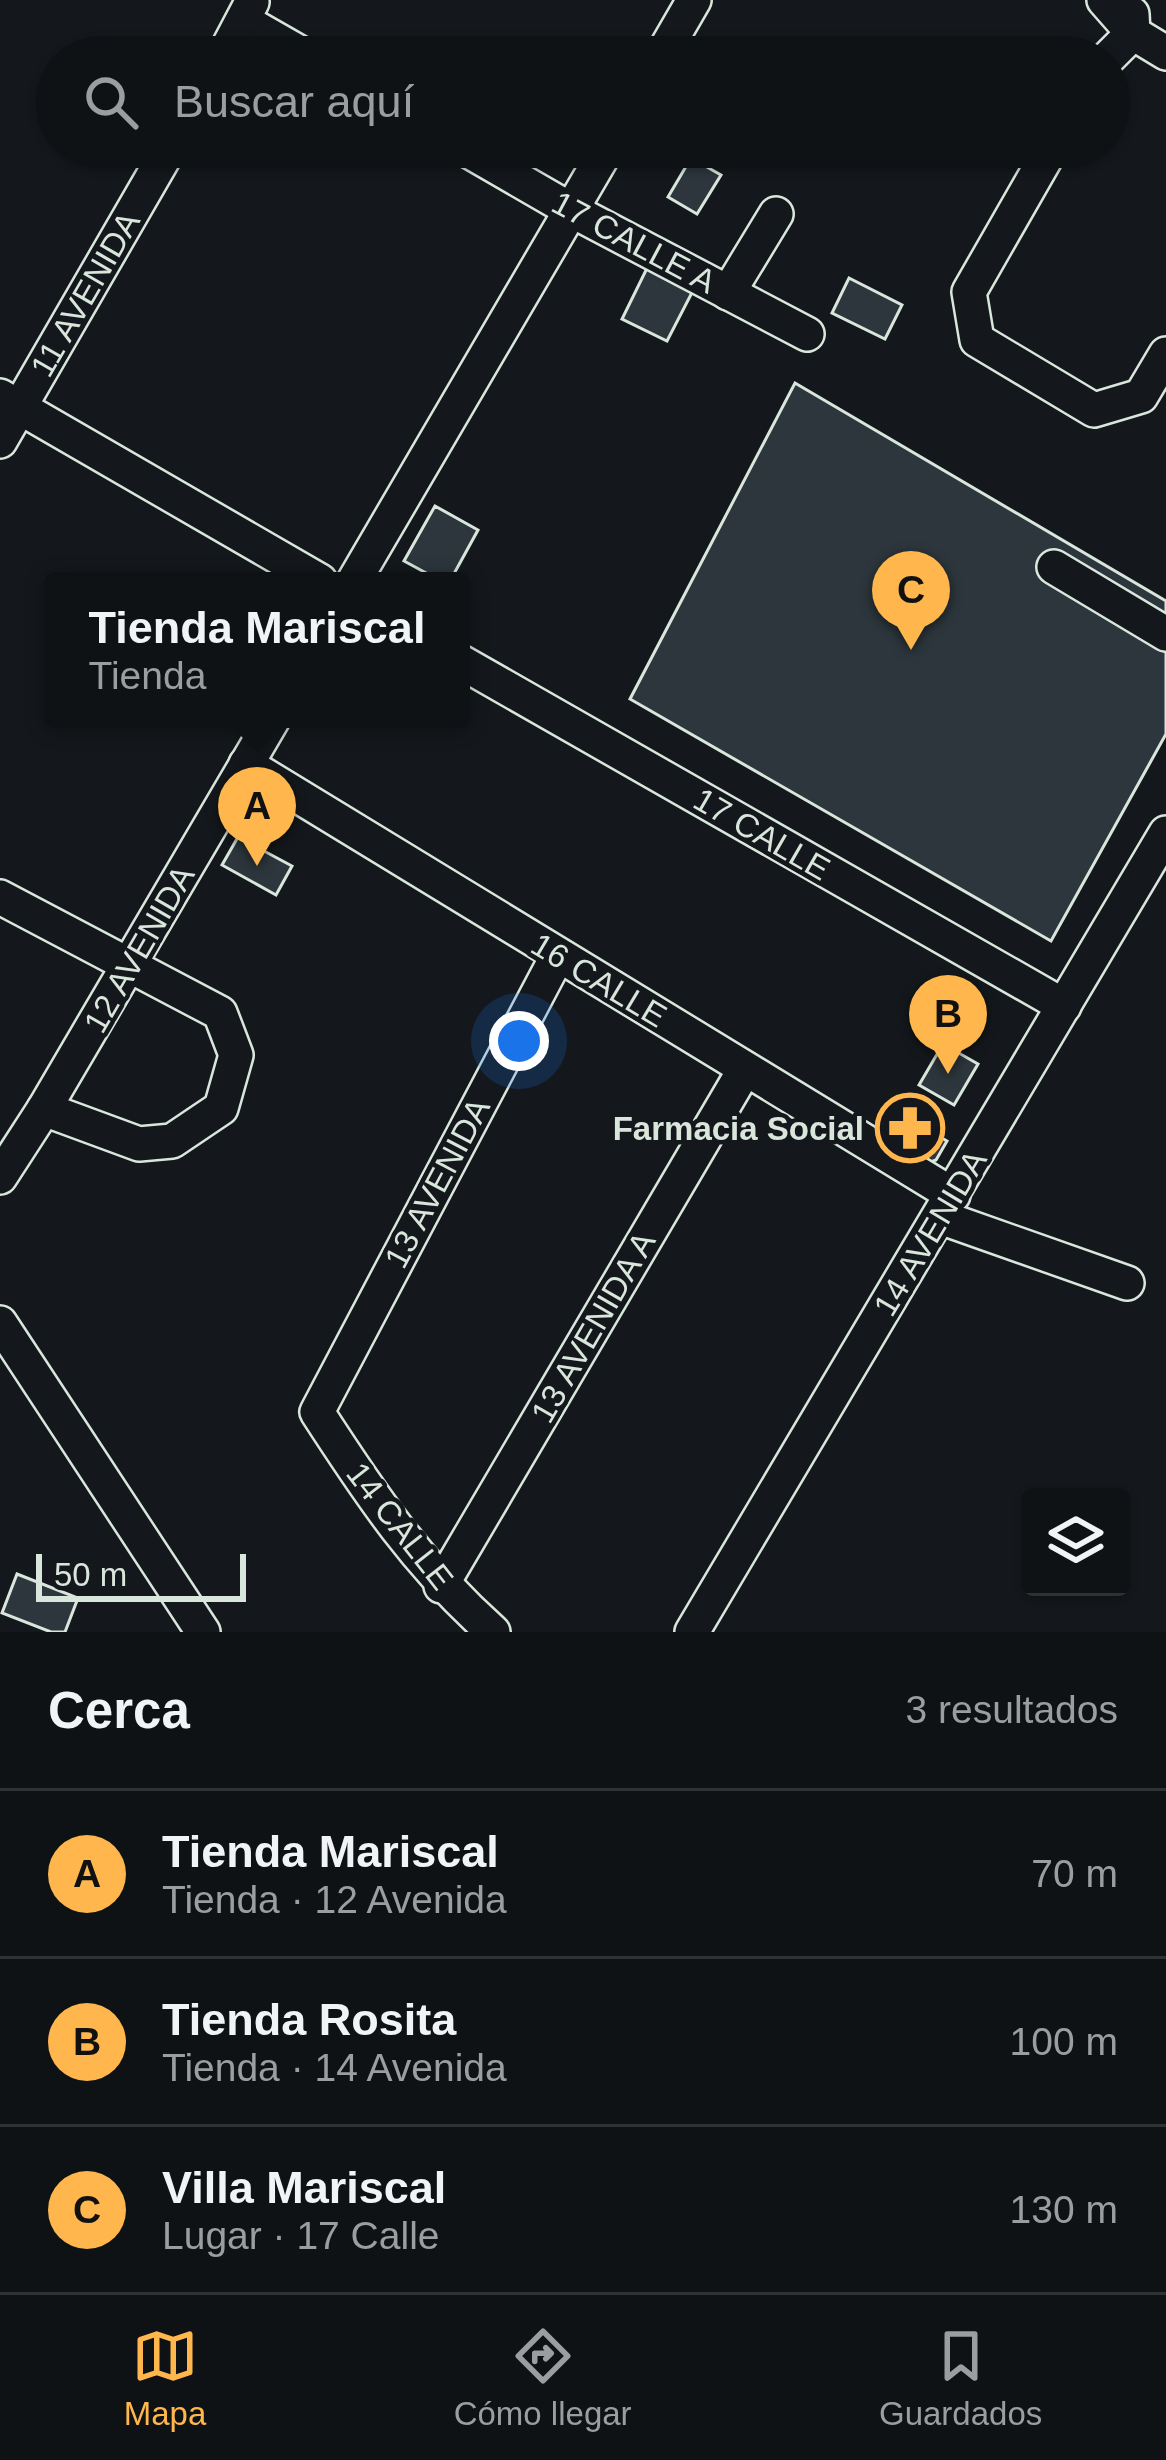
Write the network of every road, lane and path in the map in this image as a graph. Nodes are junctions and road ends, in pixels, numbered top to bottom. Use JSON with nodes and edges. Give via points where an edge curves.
{"nodes":[{"id":1,"x":694,"y":0,"type":"edge"},
{"id":2,"x":1104,"y":0,"type":"edge"},
{"id":3,"x":248,"y":10,"type":"edge"},
{"id":4,"x":1124,"y":30,"type":"edge"},
{"id":5,"x":281,"y":36,"type":"edge"},
{"id":6,"x":673,"y":36,"type":"edge"},
{"id":7,"x":1166,"y":53,"type":"edge"},
{"id":8,"x":157,"y":168,"type":"edge"},
{"id":9,"x":498,"y":168,"type":"edge"},
{"id":10,"x":596,"y":168,"type":"edge"},
{"id":11,"x":1040,"y":168,"type":"edge"},
{"id":12,"x":571,"y":210,"type":"junction"},
{"id":13,"x":776,"y":214,"type":"dead end"},
{"id":14,"x":728,"y":292,"type":"junction"},
{"id":15,"x":807,"y":334,"type":"dead end"},
{"id":16,"x":1166,"y":354,"type":"edge"},
{"id":17,"x":10,"y":402,"type":"edge"},
{"id":18,"x":0,"y":441,"type":"edge"},
{"id":19,"x":1054,"y":567,"type":"dead end"},
{"id":20,"x":304,"y":572,"type":"edge"},
{"id":21,"x":359,"y":572,"type":"edge"},
{"id":22,"x":1166,"y":634,"type":"edge"},
{"id":23,"x":470,"y":667,"type":"edge"},
{"id":24,"x":268,"y":728,"type":"edge"},
{"id":25,"x":246,"y":764,"type":"junction"},
{"id":26,"x":1166,"y":833,"type":"edge"},
{"id":27,"x":0,"y":897,"type":"edge"},
{"id":28,"x":558,"y":955,"type":"junction"},
{"id":29,"x":131,"y":963,"type":"junction"},
{"id":30,"x":1064,"y":1006,"type":"junction"},
{"id":31,"x":745,"y":1069,"type":"junction"},
{"id":32,"x":44,"y":1109,"type":"junction"},
{"id":33,"x":0,"y":1177,"type":"edge"},
{"id":34,"x":946,"y":1206,"type":"junction"},
{"id":35,"x":1127,"y":1283,"type":"dead end"},
{"id":36,"x":0,"y":1323,"type":"edge"},
{"id":37,"x":0,"y":1359,"type":"edge"},
{"id":38,"x":317,"y":1412,"type":"joint"},
{"id":39,"x":441,"y":1586,"type":"junction"},
{"id":40,"x":180,"y":1632,"type":"edge"},
{"id":41,"x":203,"y":1632,"type":"edge"},
{"id":42,"x":493,"y":1632,"type":"edge"},
{"id":43,"x":692,"y":1632,"type":"edge"}],
"edges":[{"from":1,"to":6,"type":"street"},
{"from":2,"to":4,"type":"street"},
{"from":3,"to":5,"type":"street"},
{"from":4,"to":7,"type":"street"},
{"from":8,"to":17,"type":"street","name":"11 AVENIDA"},
{"from":9,"to":12,"type":"street","name":"17 CALLE A"},
{"from":10,"to":12,"type":"street"},
{"from":11,"to":16,"type":"street","via":[[969,292],[977,340],[1094,410],[1142,396]]},
{"from":12,"to":14,"type":"street","name":"17 CALLE A"},
{"from":12,"to":21,"type":"street"},
{"from":13,"to":14,"type":"street"},
{"from":14,"to":15,"type":"street","name":"17 CALLE A"},
{"from":17,"to":18,"type":"street","name":"11 AVENIDA"},
{"from":17,"to":20,"type":"street"},
{"from":19,"to":22,"type":"street"},
{"from":23,"to":30,"type":"street","name":"17 CALLE"},
{"from":24,"to":25,"type":"street","name":"12 AVENIDA"},
{"from":25,"to":28,"type":"street","name":"16 CALLE"},
{"from":25,"to":29,"type":"street","name":"12 AVENIDA"},
{"from":26,"to":30,"type":"street","name":"14 AVENIDA"},
{"from":27,"to":29,"type":"street"},
{"from":28,"to":31,"type":"street","name":"16 CALLE"},
{"from":28,"to":38,"type":"street","name":"13 AVENIDA"},
{"from":29,"to":32,"type":"street","name":"12 AVENIDA"},
{"from":29,"to":32,"type":"street","via":[[220,1012],[236,1055],[221,1108],[172,1141],[139,1144]]},
{"from":30,"to":34,"type":"street","name":"14 AVENIDA"},
{"from":31,"to":34,"type":"street","name":"16 CALLE"},
{"from":31,"to":39,"type":"street","name":"13 AVENIDA A"},
{"from":32,"to":33,"type":"street","name":"12 AVENIDA"},
{"from":34,"to":35,"type":"street","name":"16 CALLE"},
{"from":34,"to":43,"type":"street","name":"14 AVENIDA"},
{"from":36,"to":41,"type":"street"},
{"from":37,"to":40,"type":"street"},
{"from":38,"to":39,"type":"street","name":"14 CALLE"},
{"from":39,"to":42,"type":"street","name":"14 CALLE"}]}
